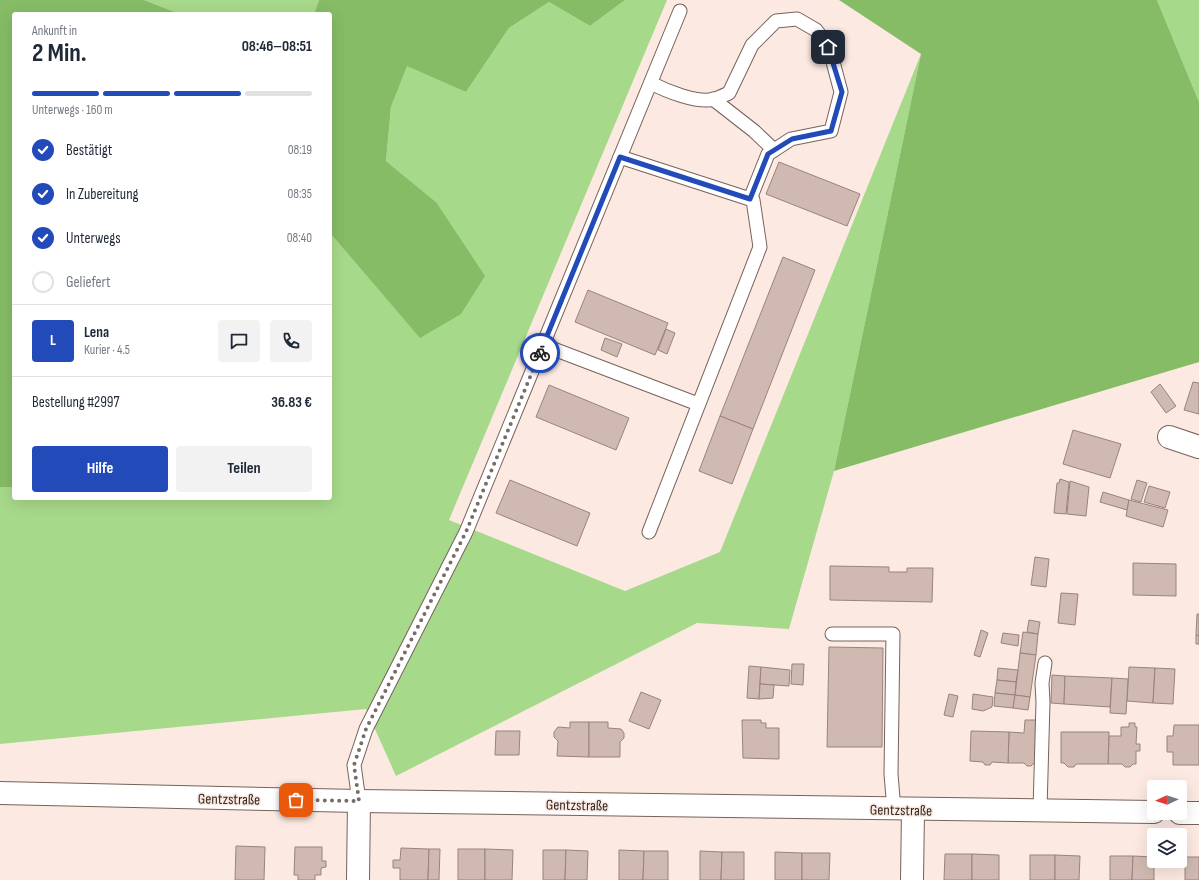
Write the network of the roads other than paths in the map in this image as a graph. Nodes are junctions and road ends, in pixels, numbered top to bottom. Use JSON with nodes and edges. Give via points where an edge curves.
{"nodes":[{"id":1,"x":680,"y":10,"type":"dead end"},
{"id":2,"x":651,"y":83,"type":"junction"},
{"id":3,"x":714,"y":99,"type":"junction"},
{"id":4,"x":774,"y":150,"type":"junction"},
{"id":5,"x":620,"y":157,"type":"junction"},
{"id":6,"x":750,"y":199,"type":"junction"},
{"id":7,"x":543,"y":345,"type":"junction"},
{"id":8,"x":698,"y":404,"type":"junction"},
{"id":9,"x":1169,"y":437,"type":"dead end"},
{"id":10,"x":1199,"y":447,"type":"edge"},
{"id":11,"x":649,"y":532,"type":"dead end"},
{"id":12,"x":832,"y":634,"type":"dead end"},
{"id":13,"x":1045,"y":663,"type":"dead end"},
{"id":14,"x":0,"y":793,"type":"edge"},
{"id":15,"x":359,"y":801,"type":"junction"},
{"id":16,"x":903,"y":810,"type":"junction"},
{"id":17,"x":1040,"y":810,"type":"junction"},
{"id":18,"x":1147,"y":812,"type":"edge"},
{"id":19,"x":1187,"y":813,"type":"edge"},
{"id":20,"x":1199,"y":813,"type":"edge"},
{"id":21,"x":358,"y":880,"type":"edge"},
{"id":22,"x":912,"y":880,"type":"edge"}],
"edges":[{"from":1,"to":2,"type":"lane"},
{"from":2,"to":3,"type":"lane","via":[[664,90],[697,99]]},
{"from":2,"to":5,"type":"lane"},
{"from":3,"to":4,"type":"lane"},
{"from":3,"to":4,"type":"lane","via":[[729,92],[752,45],[776,22],[797,19],[816,30],[828,47],[842,92],[831,131],[792,139]]},
{"from":4,"to":6,"type":"lane","via":[[768,154]]},
{"from":5,"to":6,"type":"lane"},
{"from":5,"to":7,"type":"lane"},
{"from":6,"to":8,"type":"lane","via":[[753,200],[760,247]]},
{"from":7,"to":8,"type":"lane"},
{"from":7,"to":15,"type":"lane","via":[[466,532],[366,729],[354,765]]},
{"from":8,"to":11,"type":"lane"},
{"from":9,"to":10,"type":"street"},
{"from":12,"to":16,"type":"lane","via":[[893,634],[892,774]]},
{"from":13,"to":17,"type":"lane","via":[[1042,683]]},
{"from":14,"to":15,"type":"street","name":"Gentzstraße"},
{"from":15,"to":16,"type":"street","name":"Gentzstraße"},
{"from":15,"to":21,"type":"street"},
{"from":16,"to":17,"type":"street","name":"Gentzstraße"},
{"from":16,"to":22,"type":"street"},
{"from":17,"to":18,"type":"street","name":"Gentzstraße"},
{"from":19,"to":20,"type":"street"}]}
